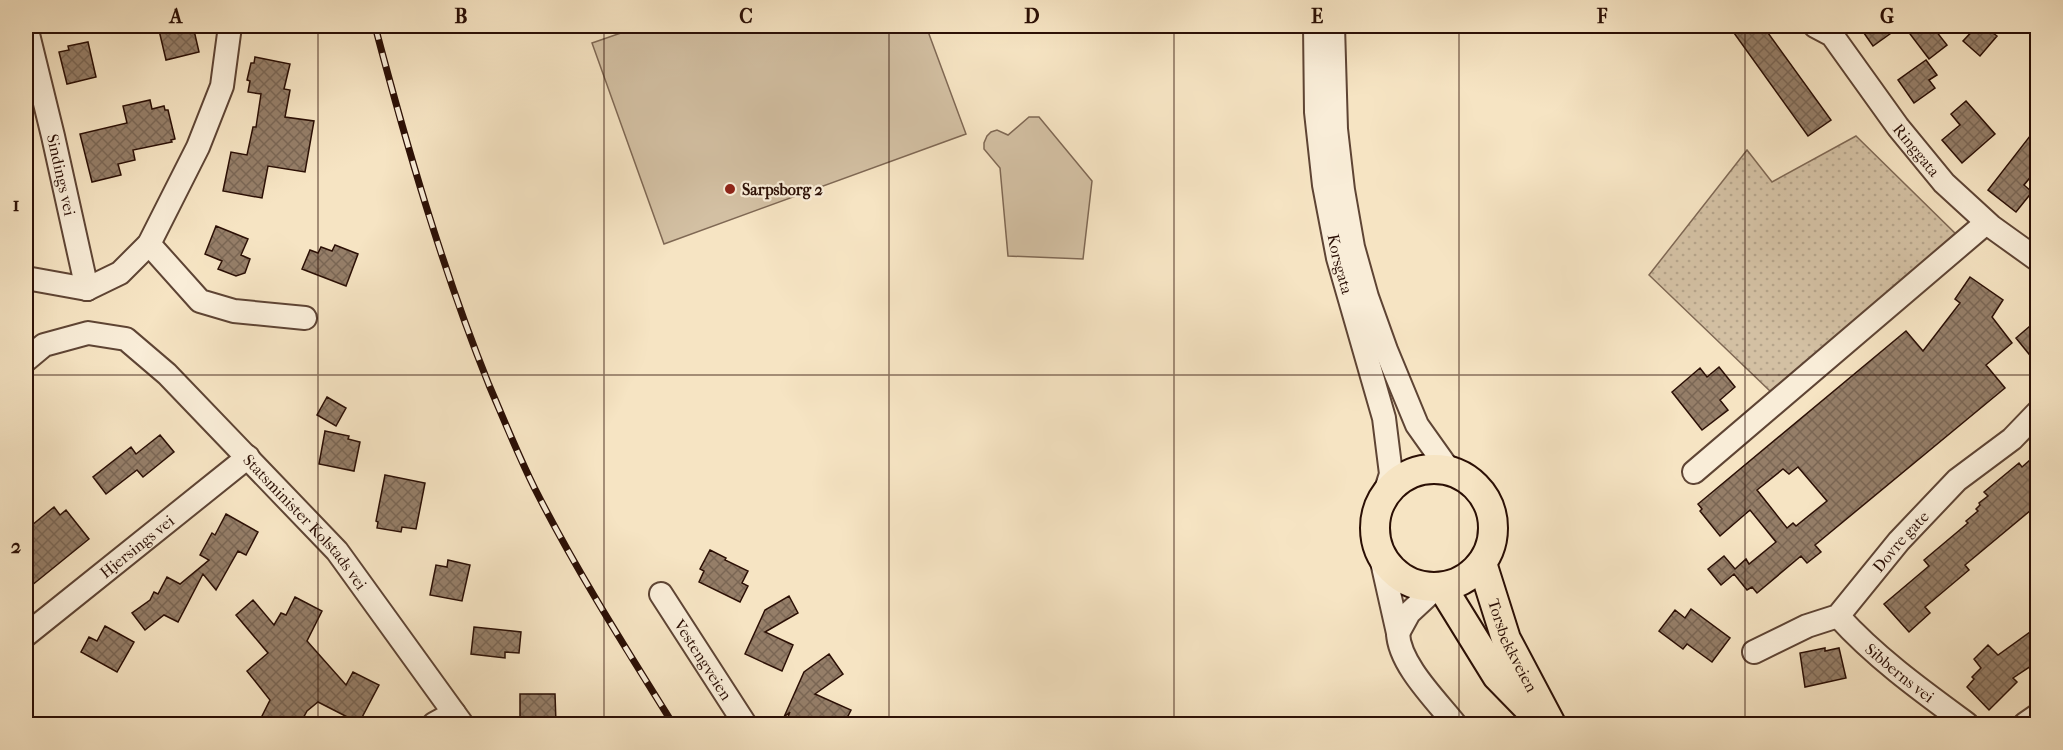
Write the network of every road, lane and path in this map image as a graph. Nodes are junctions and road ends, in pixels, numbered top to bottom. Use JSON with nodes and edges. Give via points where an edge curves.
{"nodes":[{"id":1,"x":26,"y":26,"type":"edge"},
{"id":2,"x":230,"y":26,"type":"edge"},
{"id":3,"x":1315,"y":26,"type":"edge"},
{"id":4,"x":1333,"y":26,"type":"edge"},
{"id":5,"x":1815,"y":26,"type":"edge"},
{"id":6,"x":1986,"y":223,"type":"junction"},
{"id":7,"x":149,"y":244,"type":"junction"},
{"id":8,"x":2037,"y":260,"type":"edge"},
{"id":9,"x":26,"y":278,"type":"edge"},
{"id":10,"x":87,"y":289,"type":"junction"},
{"id":11,"x":305,"y":318,"type":"dead end"},
{"id":12,"x":26,"y":360,"type":"edge"},
{"id":13,"x":2037,"y":412,"type":"edge"},
{"id":14,"x":248,"y":457,"type":"junction"},
{"id":15,"x":1449,"y":470,"type":"junction"},
{"id":16,"x":1694,"y":472,"type":"dead end"},
{"id":17,"x":1384,"y":496,"type":"junction"},
{"id":18,"x":1380,"y":553,"type":"junction"},
{"id":19,"x":1482,"y":563,"type":"junction"},
{"id":20,"x":1439,"y":587,"type":"junction"},
{"id":21,"x":661,"y":594,"type":"dead end"},
{"id":22,"x":1838,"y":616,"type":"junction"},
{"id":23,"x":1398,"y":633,"type":"junction"},
{"id":24,"x":26,"y":635,"type":"edge"},
{"id":25,"x":1754,"y":652,"type":"dead end"},
{"id":26,"x":2037,"y":715,"type":"edge"},
{"id":27,"x":458,"y":719,"type":"edge"},
{"id":28,"x":434,"y":724,"type":"edge"},
{"id":29,"x":745,"y":724,"type":"edge"},
{"id":30,"x":1455,"y":724,"type":"edge"},
{"id":31,"x":1544,"y":724,"type":"edge"},
{"id":32,"x":1551,"y":724,"type":"edge"},
{"id":33,"x":1967,"y":724,"type":"edge"},
{"id":34,"x":2025,"y":724,"type":"edge"}],
"edges":[{"from":1,"to":10,"type":"street","name":"Sindings vei"},
{"from":2,"to":7,"type":"street","via":[[222,86],[198,147]]},
{"from":3,"to":17,"type":"street","name":"Korsgata","via":[[1316,112],[1324,186],[1338,258],[1384,418],[1391,474]]},
{"from":4,"to":15,"type":"street","name":"Korsgata","via":[[1336,129],[1353,247],[1374,318],[1417,425]]},
{"from":5,"to":6,"type":"street","name":"Ringgata","via":[[1832,35],[1937,176]]},
{"from":6,"to":8,"type":"street","name":"Ringgata"},
{"from":6,"to":16,"type":"street"},
{"from":7,"to":10,"type":"street","via":[[120,273]]},
{"from":7,"to":11,"type":"street","via":[[200,302],[234,311]]},
{"from":9,"to":10,"type":"street"},
{"from":12,"to":14,"type":"street","name":"Statsminister Kolstads vei","via":[[44,345],[88,333],[126,339],[167,374]]},
{"from":13,"to":22,"type":"street","name":"Dovre gate","via":[[2012,439],[1957,480],[1899,541]]},
{"from":14,"to":24,"type":"street","name":"Hjersings vei"},
{"from":14,"to":27,"type":"street","name":"Statsminister Kolstads vei","via":[[337,551]]},
{"from":15,"to":17,"type":"main road","via":[[1430,468],[1412,472]]},
{"from":15,"to":19,"type":"main road","via":[[1467,478],[1481,491],[1490,508],[1494,527],[1491,546]]},
{"from":17,"to":18,"type":"main road","via":[[1376,514],[1375,534]]},
{"from":18,"to":20,"type":"main road","via":[[1403,579]]},
{"from":18,"to":23,"type":"street"},
{"from":19,"to":20,"type":"main road","via":[[1457,582]]},
{"from":19,"to":32,"type":"main road","name":"Torsbekkveien","via":[[1506,639]]},
{"from":20,"to":23,"type":"street","via":[[1409,613]]},
{"from":20,"to":31,"type":"main road","name":"Torsbekkveien","via":[[1497,676]]},
{"from":21,"to":29,"type":"street","name":"Vestengveien"},
{"from":22,"to":25,"type":"street","via":[[1807,626]]},
{"from":22,"to":33,"type":"street","name":"Sibberns vei","via":[[1905,678]]},
{"from":23,"to":30,"type":"street","via":[[1398,645],[1412,670]]},
{"from":26,"to":34,"type":"street"},
{"from":27,"to":28,"type":"street"}]}
